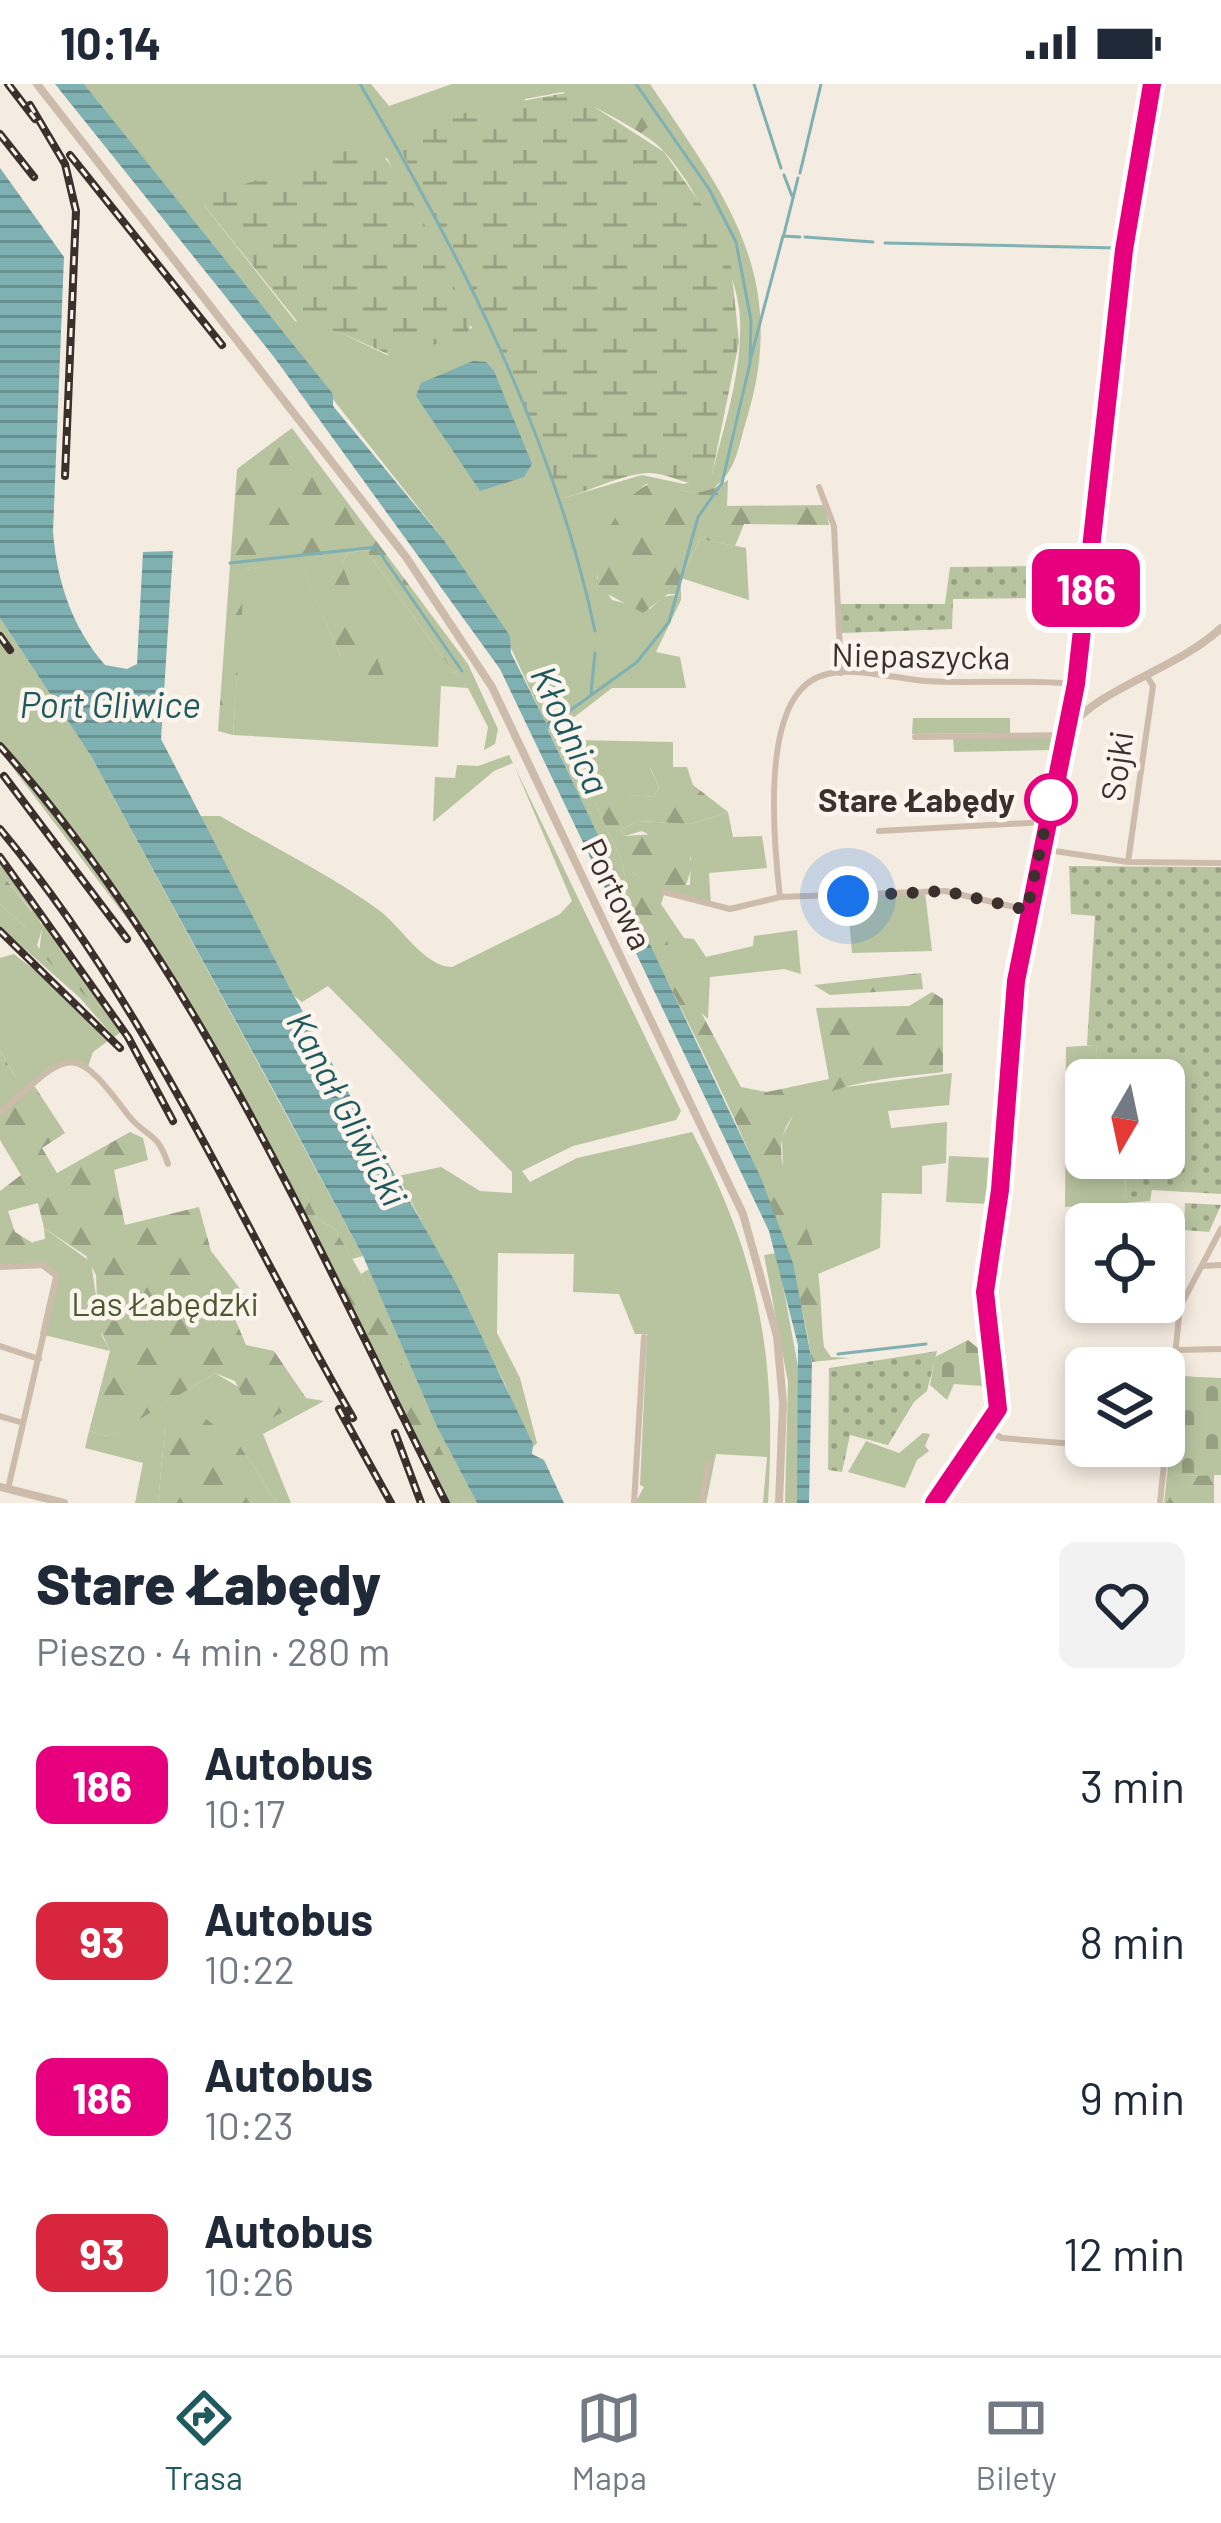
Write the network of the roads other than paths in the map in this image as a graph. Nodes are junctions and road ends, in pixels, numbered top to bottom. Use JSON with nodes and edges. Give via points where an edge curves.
{"nodes":[{"id":1,"x":37,"y":84,"type":"edge"},
{"id":2,"x":1152,"y":84,"type":"edge"},
{"id":3,"x":819,"y":487,"type":"dead end"},
{"id":4,"x":1219,"y":635,"type":"edge"},
{"id":5,"x":841,"y":673,"type":"junction"},
{"id":6,"x":1148,"y":678,"type":"junction"},
{"id":7,"x":1076,"y":684,"type":"junction"},
{"id":8,"x":1072,"y":700,"type":"junction"},
{"id":9,"x":1091,"y":705,"type":"junction"},
{"id":10,"x":1065,"y":735,"type":"junction"},
{"id":11,"x":915,"y":736,"type":"dead end"},
{"id":12,"x":1047,"y":822,"type":"junction"},
{"id":13,"x":879,"y":831,"type":"dead end"},
{"id":14,"x":1041,"y":849,"type":"junction"},
{"id":15,"x":1128,"y":862,"type":"junction"},
{"id":16,"x":1221,"y":863,"type":"edge"},
{"id":17,"x":664,"y":892,"type":"dead end"},
{"id":18,"x":780,"y":897,"type":"junction"},
{"id":19,"x":1027,"y":910,"type":"junction"},
{"id":20,"x":0,"y":1113,"type":"edge"},
{"id":21,"x":168,"y":1164,"type":"dead end"},
{"id":22,"x":1221,"y":1229,"type":"edge"},
{"id":23,"x":1221,"y":1265,"type":"edge"},
{"id":24,"x":1202,"y":1266,"type":"junction"},
{"id":25,"x":0,"y":1267,"type":"edge"},
{"id":26,"x":644,"y":1337,"type":"dead end"},
{"id":27,"x":0,"y":1346,"type":"edge"},
{"id":28,"x":1175,"y":1347,"type":"edge"},
{"id":29,"x":1221,"y":1349,"type":"edge"},
{"id":30,"x":1185,"y":1350,"type":"edge"},
{"id":31,"x":38,"y":1358,"type":"junction"},
{"id":32,"x":0,"y":1416,"type":"edge"},
{"id":33,"x":23,"y":1423,"type":"junction"},
{"id":34,"x":986,"y":1429,"type":"junction"},
{"id":35,"x":1065,"y":1443,"type":"edge"},
{"id":36,"x":708,"y":1464,"type":"dead end"},
{"id":37,"x":1163,"y":1467,"type":"edge"},
{"id":38,"x":4,"y":1488,"type":"edge"},
{"id":39,"x":64,"y":1503,"type":"edge"},
{"id":40,"x":634,"y":1503,"type":"edge"},
{"id":41,"x":702,"y":1503,"type":"edge"},
{"id":42,"x":779,"y":1503,"type":"edge"},
{"id":43,"x":934,"y":1503,"type":"edge"},
{"id":44,"x":1160,"y":1503,"type":"edge"}],
"edges":[{"from":1,"to":42,"type":"street","name":"Portowa","via":[[406,557],[491,687],[743,1214],[777,1336]]},
{"from":2,"to":7,"type":"street","via":[[1124,250]]},
{"from":3,"to":5,"type":"street","via":[[834,526]]},
{"from":4,"to":6,"type":"street"},
{"from":5,"to":7,"type":"street","name":"Niepaszycka"},
{"from":5,"to":18,"type":"street","name":"Niepaszycka","via":[[807,682],[788,711],[770,813]]},
{"from":6,"to":9,"type":"street"},
{"from":6,"to":15,"type":"street","name":"Sojki"},
{"from":7,"to":8,"type":"street"},
{"from":8,"to":9,"type":"street"},
{"from":8,"to":10,"type":"street"},
{"from":9,"to":10,"type":"street"},
{"from":10,"to":11,"type":"street"},
{"from":10,"to":12,"type":"street"},
{"from":12,"to":13,"type":"street"},
{"from":12,"to":14,"type":"street"},
{"from":14,"to":15,"type":"street"},
{"from":14,"to":19,"type":"street"},
{"from":15,"to":16,"type":"street"},
{"from":17,"to":18,"type":"street","via":[[730,909]]},
{"from":18,"to":19,"type":"street","via":[[945,891]]},
{"from":19,"to":34,"type":"street","via":[[985,1292],[998,1402]]},
{"from":20,"to":21,"type":"street","via":[[57,1066],[81,1064],[100,1075],[132,1120],[159,1137]]},
{"from":22,"to":24,"type":"street"},
{"from":23,"to":24,"type":"street"},
{"from":24,"to":28,"type":"street","via":[[1180,1307]]},
{"from":25,"to":31,"type":"street","via":[[56,1272]]},
{"from":26,"to":40,"type":"street"},
{"from":27,"to":31,"type":"street"},
{"from":29,"to":30,"type":"street"},
{"from":31,"to":33,"type":"street"},
{"from":32,"to":33,"type":"street"},
{"from":33,"to":38,"type":"street"},
{"from":34,"to":35,"type":"street","via":[[1002,1438]]},
{"from":34,"to":43,"type":"street"},
{"from":36,"to":41,"type":"street"},
{"from":37,"to":44,"type":"street"},
{"from":38,"to":39,"type":"street"}]}
